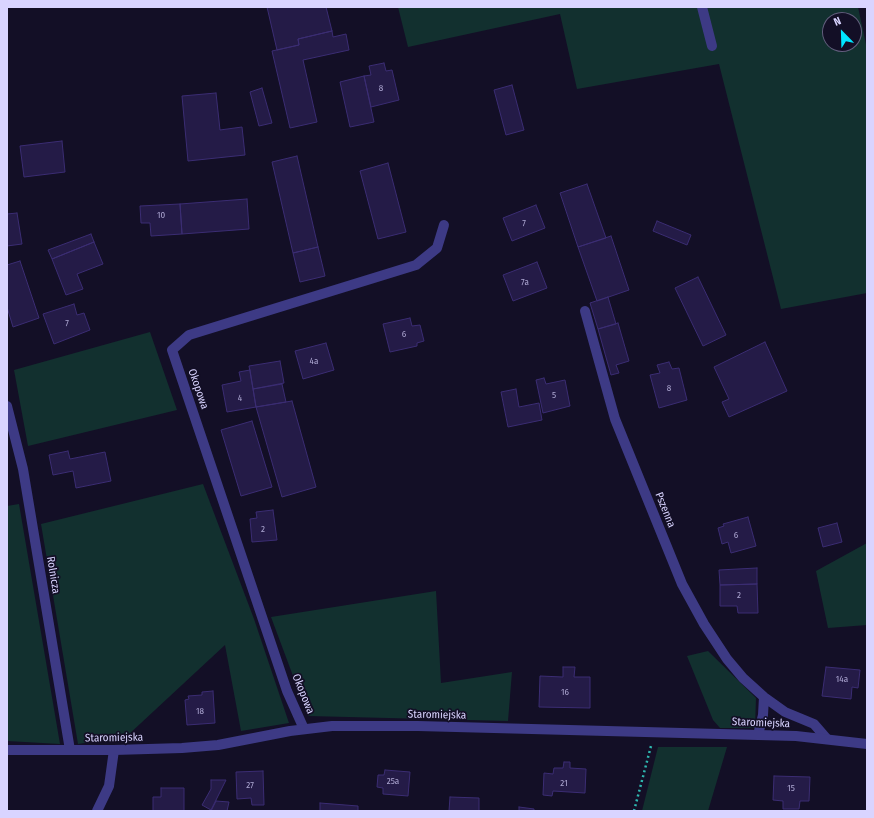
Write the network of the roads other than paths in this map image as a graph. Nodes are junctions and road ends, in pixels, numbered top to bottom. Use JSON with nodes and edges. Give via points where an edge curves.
{"nodes":[{"id":1,"x":702,"y":7,"type":"edge"},
{"id":2,"x":712,"y":46,"type":"dead end"},
{"id":3,"x":444,"y":225,"type":"dead end"},
{"id":4,"x":585,"y":311,"type":"dead end"},
{"id":5,"x":7,"y":406,"type":"edge"},
{"id":6,"x":764,"y":697,"type":"junction"},
{"id":7,"x":304,"y":729,"type":"junction"},
{"id":8,"x":758,"y":735,"type":"junction"},
{"id":9,"x":827,"y":739,"type":"junction"},
{"id":10,"x":867,"y":744,"type":"edge"},
{"id":11,"x":7,"y":750,"type":"edge"},
{"id":12,"x":70,"y":750,"type":"junction"},
{"id":13,"x":114,"y":750,"type":"junction"},
{"id":14,"x":97,"y":811,"type":"edge"}],
"edges":[{"from":1,"to":2,"type":"street"},
{"from":3,"to":7,"type":"street","name":"Okopowa","via":[[437,248],[416,264],[189,335],[172,350],[287,691]]},
{"from":4,"to":6,"type":"street","name":"Pszenna","via":[[615,419],[682,584],[727,659]]},
{"from":5,"to":12,"type":"street","name":"Rolnicza","via":[[23,469]]},
{"from":6,"to":8,"type":"street"},
{"from":6,"to":9,"type":"street","name":"Pszenna","via":[[784,712],[814,724]]},
{"from":7,"to":8,"type":"street","name":"Staromiejska","via":[[332,726],[418,726]]},
{"from":7,"to":13,"type":"street","name":"Staromiejska","via":[[218,745]]},
{"from":8,"to":9,"type":"street","name":"Staromiejska"},
{"from":9,"to":10,"type":"street","name":"Staromiejska"},
{"from":11,"to":12,"type":"street","name":"Staromiejska"},
{"from":12,"to":13,"type":"street","name":"Staromiejska"},
{"from":13,"to":14,"type":"street","via":[[109,786]]}]}
